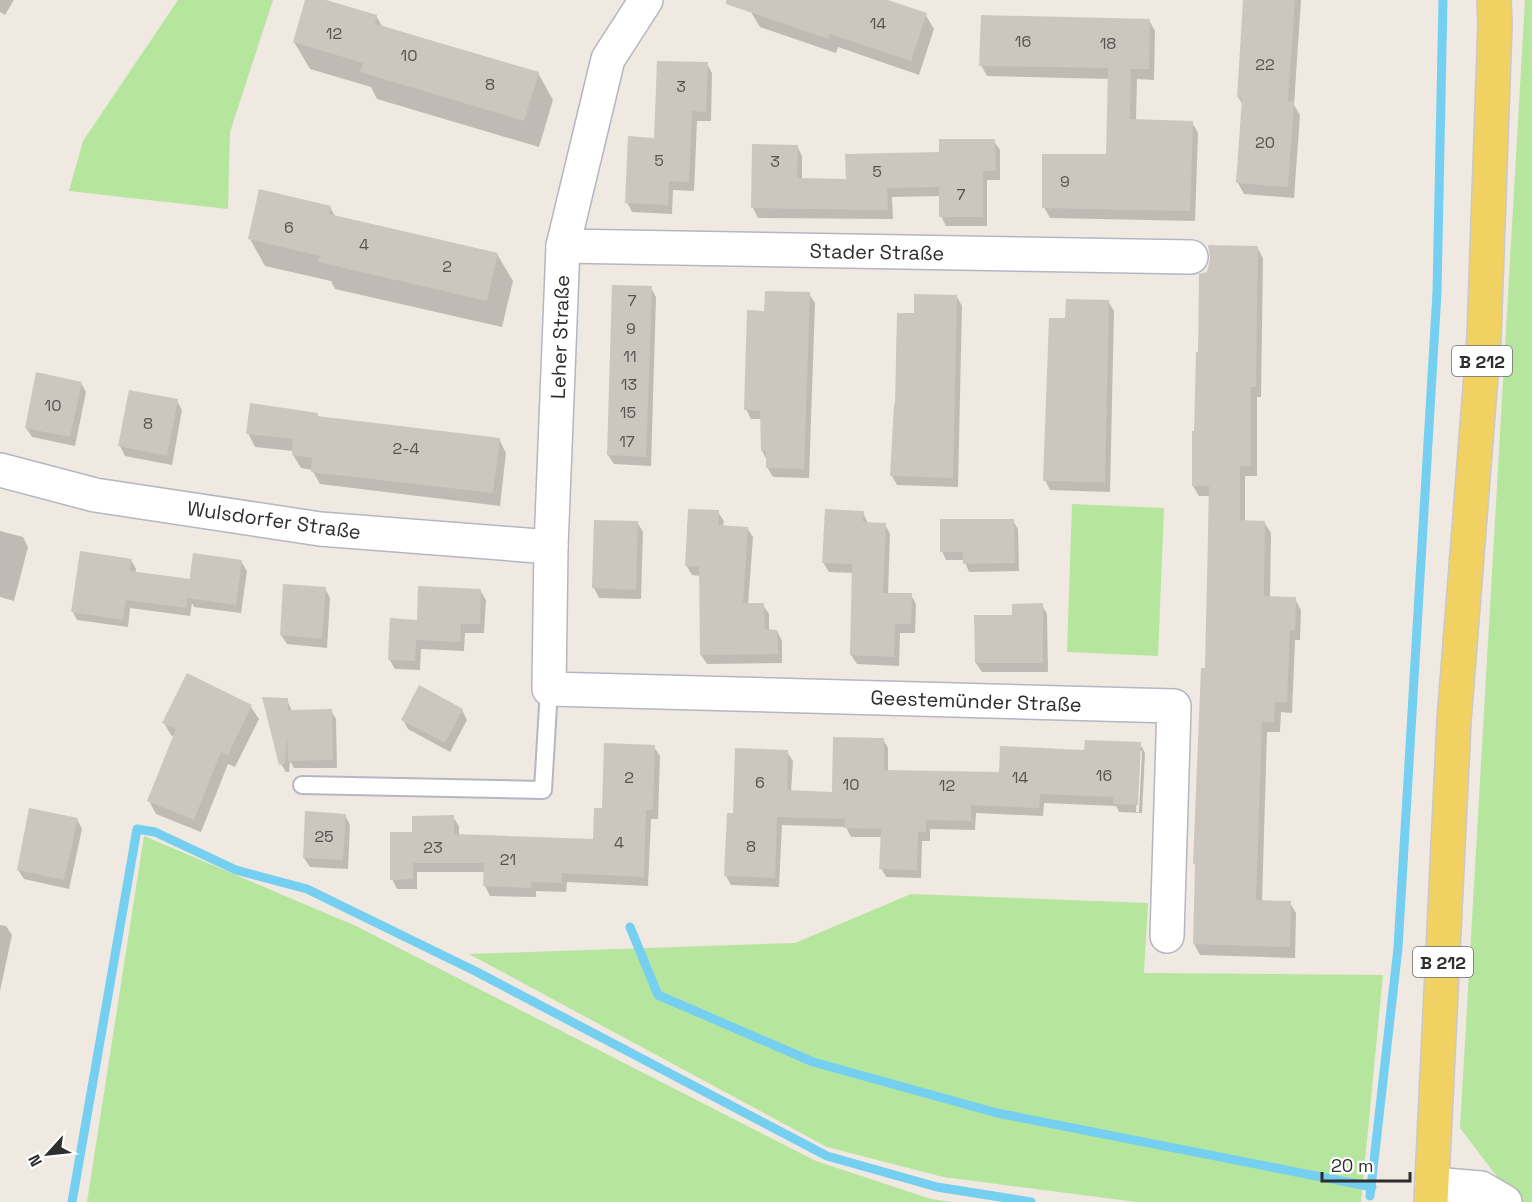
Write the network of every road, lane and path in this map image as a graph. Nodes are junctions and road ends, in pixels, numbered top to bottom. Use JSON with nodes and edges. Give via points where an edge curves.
{"nodes":[{"id":1,"x":646,"y":0,"type":"edge"},
{"id":2,"x":1494,"y":0,"type":"edge"},
{"id":3,"x":563,"y":246,"type":"junction"},
{"id":4,"x":1191,"y":257,"type":"dead end"},
{"id":5,"x":0,"y":470,"type":"edge"},
{"id":6,"x":551,"y":547,"type":"junction"},
{"id":7,"x":549,"y":689,"type":"junction"},
{"id":8,"x":302,"y":785,"type":"dead end"},
{"id":9,"x":1167,"y":936,"type":"dead end"},
{"id":10,"x":1432,"y":1193,"type":"edge"},
{"id":11,"x":1505,"y":1202,"type":"edge"}],
"edges":[{"from":1,"to":3,"type":"street","name":"Leher Straße","via":[[608,59]]},
{"from":2,"to":10,"type":"main road","number":"B 212","via":[[1484,337],[1454,721]]},
{"from":3,"to":4,"type":"street","name":"Stader Straße"},
{"from":3,"to":6,"type":"street","name":"Leher Straße"},
{"from":5,"to":6,"type":"street","name":"Wulsdorfer Straße","via":[[95,495],[320,529]]},
{"from":6,"to":7,"type":"street","name":"Leher Straße"},
{"from":7,"to":8,"type":"lane","via":[[543,790]]},
{"from":7,"to":9,"type":"street","name":"Geestemünder Straße","via":[[1174,706]]},
{"from":10,"to":11,"type":"street","via":[[1480,1188]]}]}
